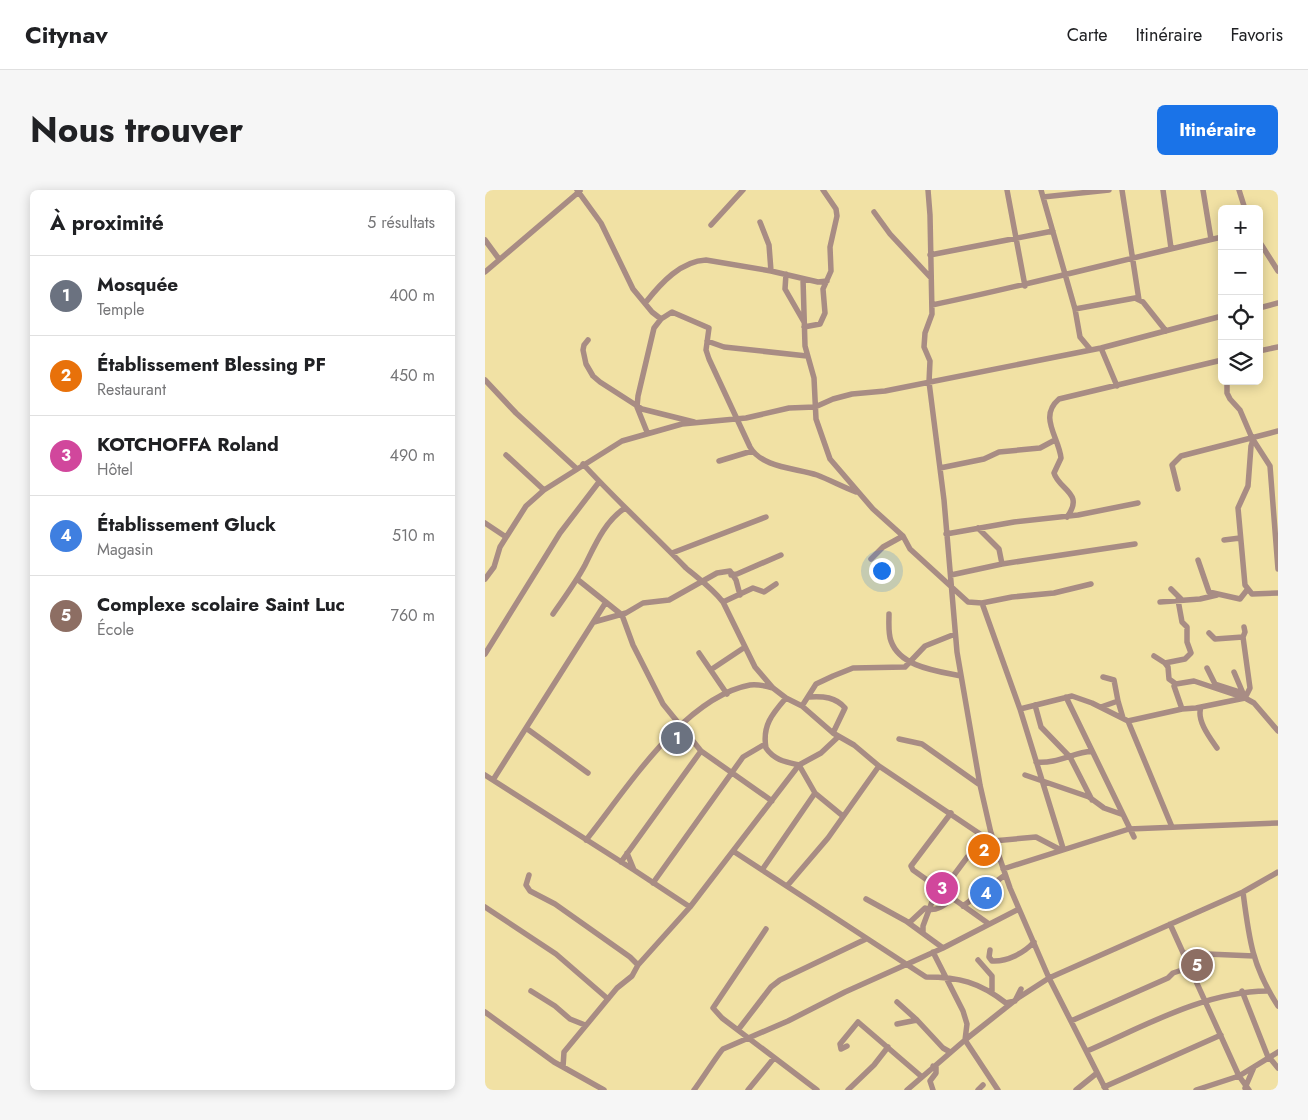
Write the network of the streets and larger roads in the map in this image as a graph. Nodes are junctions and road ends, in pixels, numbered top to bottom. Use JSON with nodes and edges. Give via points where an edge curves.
{"nodes":[{"id":1,"x":743,"y":190,"type":"edge"},
{"id":2,"x":928,"y":190,"type":"edge"},
{"id":3,"x":1007,"y":190,"type":"edge"},
{"id":4,"x":1041,"y":190,"type":"edge"},
{"id":5,"x":1109,"y":190,"type":"edge"},
{"id":6,"x":1122,"y":190,"type":"edge"},
{"id":7,"x":1163,"y":190,"type":"edge"},
{"id":8,"x":1203,"y":190,"type":"edge"},
{"id":9,"x":1239,"y":190,"type":"edge"},
{"id":10,"x":579,"y":191,"type":"edge"},
{"id":11,"x":824,"y":191,"type":"edge"},
{"id":12,"x":1043,"y":198,"type":"junction"},
{"id":13,"x":1244,"y":205,"type":"edge"},
{"id":14,"x":874,"y":212,"type":"dead end"},
{"id":15,"x":759,"y":222,"type":"dead end"},
{"id":16,"x":711,"y":225,"type":"dead end"},
{"id":17,"x":1053,"y":231,"type":"junction"},
{"id":18,"x":1218,"y":238,"type":"edge"},
{"id":19,"x":1015,"y":239,"type":"junction"},
{"id":20,"x":1211,"y":239,"type":"junction"},
{"id":21,"x":485,"y":240,"type":"edge"},
{"id":22,"x":1263,"y":247,"type":"edge"},
{"id":23,"x":1171,"y":248,"type":"junction"},
{"id":24,"x":930,"y":255,"type":"junction"},
{"id":25,"x":1133,"y":257,"type":"junction"},
{"id":26,"x":499,"y":258,"type":"junction"},
{"id":27,"x":771,"y":271,"type":"junction"},
{"id":28,"x":1278,"y":271,"type":"edge"},
{"id":29,"x":485,"y":272,"type":"edge"},
{"id":30,"x":786,"y":274,"type":"junction"},
{"id":31,"x":1065,"y":274,"type":"junction"},
{"id":32,"x":931,"y":278,"type":"junction"},
{"id":33,"x":803,"y":279,"type":"junction"},
{"id":34,"x":827,"y":282,"type":"junction"},
{"id":35,"x":1025,"y":286,"type":"junction"},
{"id":36,"x":803,"y":298,"type":"junction"},
{"id":37,"x":1139,"y":300,"type":"junction"},
{"id":38,"x":646,"y":302,"type":"junction"},
{"id":39,"x":1278,"y":304,"type":"edge"},
{"id":40,"x":932,"y":305,"type":"junction"},
{"id":41,"x":1263,"y":307,"type":"edge"},
{"id":42,"x":794,"y":308,"type":"junction"},
{"id":43,"x":1075,"y":309,"type":"junction"},
{"id":44,"x":1218,"y":317,"type":"edge"},
{"id":45,"x":661,"y":319,"type":"junction"},
{"id":46,"x":804,"y":325,"type":"junction"},
{"id":47,"x":1166,"y":331,"type":"junction"},
{"id":48,"x":588,"y":340,"type":"dead end"},
{"id":49,"x":707,"y":341,"type":"junction"},
{"id":50,"x":1278,"y":347,"type":"edge"},
{"id":51,"x":1101,"y":348,"type":"junction"},
{"id":52,"x":1090,"y":349,"type":"junction"},
{"id":53,"x":1263,"y":350,"type":"edge"},
{"id":54,"x":807,"y":356,"type":"junction"},
{"id":55,"x":1218,"y":361,"type":"edge"},
{"id":56,"x":485,"y":380,"type":"edge"},
{"id":57,"x":929,"y":382,"type":"junction"},
{"id":58,"x":1227,"y":385,"type":"edge"},
{"id":59,"x":1117,"y":386,"type":"junction"},
{"id":60,"x":637,"y":407,"type":"junction"},
{"id":61,"x":812,"y":407,"type":"junction"},
{"id":62,"x":736,"y":420,"type":"junction"},
{"id":63,"x":696,"y":422,"type":"junction"},
{"id":64,"x":1278,"y":431,"type":"edge"},
{"id":65,"x":647,"y":432,"type":"junction"},
{"id":66,"x":1253,"y":439,"type":"junction"},
{"id":67,"x":1055,"y":440,"type":"junction"},
{"id":68,"x":752,"y":451,"type":"junction"},
{"id":69,"x":506,"y":455,"type":"dead end"},
{"id":70,"x":719,"y":461,"type":"dead end"},
{"id":71,"x":583,"y":464,"type":"junction"},
{"id":72,"x":577,"y":468,"type":"junction"},
{"id":73,"x":940,"y":468,"type":"junction"},
{"id":74,"x":1275,"y":475,"type":"edge"},
{"id":75,"x":599,"y":482,"type":"junction"},
{"id":76,"x":1178,"y":489,"type":"dead end"},
{"id":77,"x":544,"y":490,"type":"junction"},
{"id":78,"x":858,"y":493,"type":"junction"},
{"id":79,"x":1138,"y":503,"type":"dead end"},
{"id":80,"x":625,"y":508,"type":"junction"},
{"id":81,"x":766,"y":517,"type":"dead end"},
{"id":82,"x":1067,"y":517,"type":"junction"},
{"id":83,"x":485,"y":523,"type":"edge"},
{"id":84,"x":978,"y":528,"type":"junction"},
{"id":85,"x":946,"y":534,"type":"junction"},
{"id":86,"x":903,"y":536,"type":"junction"},
{"id":87,"x":506,"y":537,"type":"junction"},
{"id":88,"x":1240,"y":538,"type":"junction"},
{"id":89,"x":1225,"y":540,"type":"dead end"},
{"id":90,"x":1135,"y":544,"type":"dead end"},
{"id":91,"x":672,"y":554,"type":"junction"},
{"id":92,"x":781,"y":555,"type":"dead end"},
{"id":93,"x":871,"y":559,"type":"dead end"},
{"id":94,"x":1198,"y":560,"type":"dead end"},
{"id":95,"x":1002,"y":564,"type":"junction"},
{"id":96,"x":1278,"y":569,"type":"edge"},
{"id":97,"x":731,"y":575,"type":"junction"},
{"id":98,"x":951,"y":576,"type":"junction"},
{"id":99,"x":485,"y":579,"type":"edge"},
{"id":100,"x":577,"y":579,"type":"junction"},
{"id":101,"x":702,"y":581,"type":"junction"},
{"id":102,"x":775,"y":584,"type":"dead end"},
{"id":103,"x":1091,"y":584,"type":"dead end"},
{"id":104,"x":951,"y":588,"type":"junction"},
{"id":105,"x":1171,"y":589,"type":"dead end"},
{"id":106,"x":1247,"y":590,"type":"junction"},
{"id":107,"x":1278,"y":593,"type":"edge"},
{"id":108,"x":740,"y":594,"type":"junction"},
{"id":109,"x":1217,"y":595,"type":"junction"},
{"id":110,"x":1180,"y":600,"type":"junction"},
{"id":111,"x":606,"y":602,"type":"junction"},
{"id":112,"x":723,"y":602,"type":"junction"},
{"id":113,"x":1160,"y":602,"type":"dead end"},
{"id":114,"x":982,"y":603,"type":"junction"},
{"id":115,"x":553,"y":614,"type":"dead end"},
{"id":116,"x":889,"y":614,"type":"dead end"},
{"id":117,"x":622,"y":615,"type":"junction"},
{"id":118,"x":594,"y":622,"type":"junction"},
{"id":119,"x":1244,"y":627,"type":"dead end"},
{"id":120,"x":1209,"y":633,"type":"dead end"},
{"id":121,"x":955,"y":634,"type":"junction"},
{"id":122,"x":1243,"y":637,"type":"junction"},
{"id":123,"x":745,"y":647,"type":"junction"},
{"id":124,"x":699,"y":653,"type":"dead end"},
{"id":125,"x":485,"y":654,"type":"edge"},
{"id":126,"x":1154,"y":656,"type":"dead end"},
{"id":127,"x":912,"y":662,"type":"junction"},
{"id":128,"x":1165,"y":663,"type":"junction"},
{"id":129,"x":1207,"y":668,"type":"dead end"},
{"id":130,"x":712,"y":669,"type":"junction"},
{"id":131,"x":1234,"y":672,"type":"dead end"},
{"id":132,"x":760,"y":676,"type":"junction"},
{"id":133,"x":961,"y":676,"type":"junction"},
{"id":134,"x":1103,"y":677,"type":"dead end"},
{"id":135,"x":752,"y":684,"type":"junction"},
{"id":136,"x":1175,"y":684,"type":"junction"},
{"id":137,"x":773,"y":688,"type":"junction"},
{"id":138,"x":727,"y":694,"type":"junction"},
{"id":139,"x":1244,"y":696,"type":"junction"},
{"id":140,"x":809,"y":697,"type":"junction"},
{"id":141,"x":1066,"y":697,"type":"junction"},
{"id":142,"x":786,"y":698,"type":"junction"},
{"id":143,"x":1118,"y":701,"type":"junction"},
{"id":144,"x":1035,"y":705,"type":"junction"},
{"id":145,"x":802,"y":706,"type":"junction"},
{"id":146,"x":1201,"y":707,"type":"junction"},
{"id":147,"x":1101,"y":708,"type":"junction"},
{"id":148,"x":1183,"y":708,"type":"junction"},
{"id":149,"x":1020,"y":709,"type":"junction"},
{"id":150,"x":1126,"y":719,"type":"junction"},
{"id":151,"x":679,"y":725,"type":"junction"},
{"id":152,"x":526,"y":728,"type":"junction"},
{"id":153,"x":1278,"y":731,"type":"edge"},
{"id":154,"x":833,"y":733,"type":"junction"},
{"id":155,"x":838,"y":737,"type":"junction"},
{"id":156,"x":899,"y":739,"type":"dead end"},
{"id":157,"x":765,"y":744,"type":"junction"},
{"id":158,"x":1217,"y":748,"type":"dead end"},
{"id":159,"x":701,"y":751,"type":"junction"},
{"id":160,"x":1091,"y":751,"type":"junction"},
{"id":161,"x":1069,"y":756,"type":"junction"},
{"id":162,"x":1036,"y":762,"type":"junction"},
{"id":163,"x":799,"y":764,"type":"junction"},
{"id":164,"x":879,"y":766,"type":"junction"},
{"id":165,"x":588,"y":773,"type":"dead end"},
{"id":166,"x":733,"y":773,"type":"junction"},
{"id":167,"x":485,"y":775,"type":"edge"},
{"id":168,"x":1025,"y":775,"type":"dead end"},
{"id":169,"x":493,"y":780,"type":"junction"},
{"id":170,"x":1042,"y":780,"type":"junction"},
{"id":171,"x":980,"y":784,"type":"junction"},
{"id":172,"x":815,"y":793,"type":"junction"},
{"id":173,"x":1092,"y":800,"type":"junction"},
{"id":174,"x":771,"y":801,"type":"junction"},
{"id":175,"x":951,"y":813,"type":"junction"},
{"id":176,"x":1121,"y":814,"type":"junction"},
{"id":177,"x":843,"y":816,"type":"junction"},
{"id":178,"x":1278,"y":823,"type":"edge"},
{"id":179,"x":1172,"y":827,"type":"junction"},
{"id":180,"x":1129,"y":829,"type":"junction"},
{"id":181,"x":983,"y":836,"type":"junction"},
{"id":182,"x":1134,"y":837,"type":"dead end"},
{"id":183,"x":587,"y":840,"type":"junction"},
{"id":184,"x":993,"y":841,"type":"junction"},
{"id":185,"x":1061,"y":849,"type":"junction"},
{"id":186,"x":733,"y":851,"type":"junction"},
{"id":187,"x":627,"y":853,"type":"junction"},
{"id":188,"x":621,"y":862,"type":"junction"},
{"id":189,"x":634,"y":870,"type":"junction"},
{"id":190,"x":762,"y":870,"type":"junction"},
{"id":191,"x":1004,"y":872,"type":"junction"},
{"id":192,"x":1278,"y":872,"type":"edge"},
{"id":193,"x":529,"y":875,"type":"dead end"},
{"id":194,"x":653,"y":883,"type":"junction"},
{"id":195,"x":787,"y":886,"type":"junction"},
{"id":196,"x":942,"y":891,"type":"junction"},
{"id":197,"x":1243,"y":892,"type":"junction"},
{"id":198,"x":866,"y":898,"type":"dead end"},
{"id":199,"x":952,"y":899,"type":"junction"},
{"id":200,"x":963,"y":906,"type":"junction"},
{"id":201,"x":485,"y":907,"type":"edge"},
{"id":202,"x":690,"y":907,"type":"junction"},
{"id":203,"x":1019,"y":909,"type":"junction"},
{"id":204,"x":929,"y":910,"type":"junction"},
{"id":205,"x":909,"y":924,"type":"junction"},
{"id":206,"x":989,"y":924,"type":"junction"},
{"id":207,"x":1170,"y":924,"type":"junction"},
{"id":208,"x":765,"y":929,"type":"dead end"},
{"id":209,"x":923,"y":933,"type":"junction"},
{"id":210,"x":867,"y":939,"type":"junction"},
{"id":211,"x":1034,"y":942,"type":"junction"},
{"id":212,"x":943,"y":948,"type":"junction"},
{"id":213,"x":990,"y":950,"type":"dead end"},
{"id":214,"x":933,"y":952,"type":"junction"},
{"id":215,"x":1184,"y":953,"type":"junction"},
{"id":216,"x":1254,"y":956,"type":"junction"},
{"id":217,"x":978,"y":960,"type":"dead end"},
{"id":218,"x":907,"y":964,"type":"junction"},
{"id":219,"x":638,"y":965,"type":"junction"},
{"id":220,"x":1191,"y":968,"type":"junction"},
{"id":221,"x":946,"y":977,"type":"junction"},
{"id":222,"x":1049,"y":978,"type":"junction"},
{"id":223,"x":1021,"y":989,"type":"dead end"},
{"id":224,"x":531,"y":991,"type":"dead end"},
{"id":225,"x":992,"y":991,"type":"junction"},
{"id":226,"x":1242,"y":991,"type":"junction"},
{"id":227,"x":1267,"y":991,"type":"junction"},
{"id":228,"x":608,"y":999,"type":"junction"},
{"id":229,"x":1206,"y":999,"type":"junction"},
{"id":230,"x":1015,"y":1001,"type":"junction"},
{"id":231,"x":897,"y":1002,"type":"dead end"},
{"id":232,"x":1278,"y":1006,"type":"edge"},
{"id":233,"x":485,"y":1012,"type":"edge"},
{"id":234,"x":917,"y":1020,"type":"junction"},
{"id":235,"x":1071,"y":1021,"type":"junction"},
{"id":236,"x":575,"y":1022,"type":"junction"},
{"id":237,"x":897,"y":1024,"type":"dead end"},
{"id":238,"x":585,"y":1025,"type":"junction"},
{"id":239,"x":738,"y":1030,"type":"junction"},
{"id":240,"x":578,"y":1034,"type":"junction"},
{"id":241,"x":1221,"y":1035,"type":"junction"},
{"id":242,"x":750,"y":1039,"type":"junction"},
{"id":243,"x":965,"y":1040,"type":"junction"},
{"id":244,"x":847,"y":1046,"type":"dead end"},
{"id":245,"x":888,"y":1047,"type":"junction"},
{"id":246,"x":1087,"y":1051,"type":"junction"},
{"id":247,"x":950,"y":1052,"type":"junction"},
{"id":248,"x":1278,"y":1052,"type":"edge"},
{"id":249,"x":1268,"y":1057,"type":"junction"},
{"id":250,"x":774,"y":1058,"type":"junction"},
{"id":251,"x":1255,"y":1065,"type":"junction"},
{"id":252,"x":933,"y":1066,"type":"junction"},
{"id":253,"x":563,"y":1067,"type":"junction"},
{"id":254,"x":1278,"y":1068,"type":"edge"},
{"id":255,"x":1097,"y":1073,"type":"junction"},
{"id":256,"x":1239,"y":1076,"type":"junction"},
{"id":257,"x":922,"y":1077,"type":"junction"},
{"id":258,"x":1105,"y":1088,"type":"edge"},
{"id":259,"x":1199,"y":1089,"type":"edge"},
{"id":260,"x":1246,"y":1089,"type":"edge"},
{"id":261,"x":605,"y":1090,"type":"edge"},
{"id":262,"x":694,"y":1090,"type":"edge"},
{"id":263,"x":749,"y":1090,"type":"edge"},
{"id":264,"x":817,"y":1090,"type":"edge"},
{"id":265,"x":848,"y":1090,"type":"edge"},
{"id":266,"x":907,"y":1090,"type":"edge"},
{"id":267,"x":933,"y":1090,"type":"edge"},
{"id":268,"x":998,"y":1090,"type":"edge"},
{"id":269,"x":1077,"y":1090,"type":"edge"}],
"edges":[{"from":1,"to":16,"type":"street"},
{"from":2,"to":24,"type":"street"},
{"from":3,"to":19,"type":"street"},
{"from":4,"to":12,"type":"street"},
{"from":5,"to":12,"type":"street"},
{"from":6,"to":25,"type":"street"},
{"from":7,"to":23,"type":"street"},
{"from":8,"to":20,"type":"street"},
{"from":9,"to":13,"type":"street"},
{"from":10,"to":26,"type":"street"},
{"from":10,"to":38,"type":"street","via":[[620,257],[630,284]]},
{"from":11,"to":34,"type":"street","via":[[837,216]]},
{"from":12,"to":17,"type":"street"},
{"from":14,"to":32,"type":"street"},
{"from":15,"to":27,"type":"street","via":[[769,245]]},
{"from":17,"to":19,"type":"street"},
{"from":17,"to":31,"type":"street"},
{"from":18,"to":20,"type":"street"},
{"from":19,"to":24,"type":"street"},
{"from":19,"to":35,"type":"street"},
{"from":20,"to":23,"type":"street"},
{"from":21,"to":26,"type":"street"},
{"from":22,"to":28,"type":"street"},
{"from":23,"to":25,"type":"street"},
{"from":24,"to":32,"type":"street"},
{"from":25,"to":31,"type":"street"},
{"from":25,"to":37,"type":"street"},
{"from":26,"to":29,"type":"street"},
{"from":27,"to":30,"type":"street"},
{"from":27,"to":38,"type":"street","via":[[695,260],[676,272]]},
{"from":30,"to":33,"type":"street"},
{"from":30,"to":42,"type":"street","via":[[785,289]]},
{"from":31,"to":35,"type":"street"},
{"from":31,"to":43,"type":"street"},
{"from":32,"to":40,"type":"street"},
{"from":33,"to":34,"type":"street"},
{"from":33,"to":36,"type":"street"},
{"from":34,"to":46,"type":"street","via":[[823,290],[824,319],[817,326]]},
{"from":35,"to":40,"type":"street"},
{"from":36,"to":42,"type":"street"},
{"from":36,"to":46,"type":"street"},
{"from":37,"to":43,"type":"street","via":[[1135,298]]},
{"from":37,"to":47,"type":"street"},
{"from":38,"to":45,"type":"street"},
{"from":39,"to":41,"type":"street"},
{"from":40,"to":57,"type":"street","via":[[924,347],[930,361]]},
{"from":42,"to":46,"type":"street"},
{"from":43,"to":52,"type":"street","via":[[1080,337]]},
{"from":44,"to":47,"type":"street"},
{"from":45,"to":49,"type":"street","via":[[672,312],[709,328]]},
{"from":45,"to":60,"type":"street","via":[[654,328]]},
{"from":46,"to":54,"type":"street"},
{"from":47,"to":51,"type":"street"},
{"from":48,"to":60,"type":"street","via":[[583,350],[589,371]]},
{"from":49,"to":54,"type":"street","via":[[724,347]]},
{"from":49,"to":62,"type":"street","via":[[709,359]]},
{"from":50,"to":53,"type":"street"},
{"from":51,"to":52,"type":"street"},
{"from":51,"to":59,"type":"street"},
{"from":52,"to":57,"type":"street"},
{"from":54,"to":61,"type":"street","via":[[815,394]]},
{"from":55,"to":59,"type":"street"},
{"from":56,"to":72,"type":"street"},
{"from":57,"to":61,"type":"street","via":[[852,394]]},
{"from":57,"to":73,"type":"street"},
{"from":58,"to":66,"type":"street","via":[[1227,393],[1240,410]]},
{"from":59,"to":67,"type":"street","via":[[1059,399],[1049,417]]},
{"from":60,"to":63,"type":"street"},
{"from":60,"to":65,"type":"street"},
{"from":61,"to":62,"type":"street","via":[[789,408]]},
{"from":61,"to":78,"type":"street","via":[[830,459]]},
{"from":62,"to":63,"type":"street"},
{"from":62,"to":68,"type":"street"},
{"from":63,"to":65,"type":"street"},
{"from":64,"to":66,"type":"street"},
{"from":65,"to":71,"type":"street","via":[[622,441]]},
{"from":66,"to":74,"type":"street"},
{"from":66,"to":76,"type":"street","via":[[1190,453],[1175,460],[1173,476]]},
{"from":66,"to":88,"type":"street","via":[[1247,486],[1238,508]]},
{"from":67,"to":73,"type":"street","via":[[1040,448],[999,452],[984,459]]},
{"from":67,"to":82,"type":"street","via":[[1061,458],[1055,477],[1068,488],[1073,500]]},
{"from":68,"to":70,"type":"street"},
{"from":68,"to":78,"type":"street","via":[[777,465],[818,476]]},
{"from":69,"to":77,"type":"street"},
{"from":71,"to":72,"type":"street"},
{"from":71,"to":75,"type":"street"},
{"from":72,"to":77,"type":"street"},
{"from":73,"to":85,"type":"street"},
{"from":74,"to":96,"type":"street"},
{"from":75,"to":80,"type":"street"},
{"from":75,"to":125,"type":"street","via":[[560,533]]},
{"from":77,"to":87,"type":"street","via":[[526,506]]},
{"from":78,"to":86,"type":"street"},
{"from":79,"to":82,"type":"street"},
{"from":80,"to":91,"type":"street"},
{"from":80,"to":100,"type":"street","via":[[606,526]]},
{"from":81,"to":91,"type":"street"},
{"from":82,"to":84,"type":"street"},
{"from":83,"to":87,"type":"street"},
{"from":84,"to":85,"type":"street"},
{"from":84,"to":95,"type":"street","via":[[999,549]]},
{"from":85,"to":98,"type":"street"},
{"from":86,"to":93,"type":"street"},
{"from":86,"to":104,"type":"street","via":[[910,549]]},
{"from":87,"to":99,"type":"street","via":[[494,567]]},
{"from":88,"to":89,"type":"street"},
{"from":88,"to":106,"type":"street"},
{"from":90,"to":95,"type":"street"},
{"from":91,"to":101,"type":"street"},
{"from":92,"to":97,"type":"street"},
{"from":94,"to":109,"type":"street","via":[[1209,592]]},
{"from":95,"to":98,"type":"street"},
{"from":97,"to":101,"type":"street","via":[[730,571]]},
{"from":97,"to":108,"type":"street"},
{"from":98,"to":104,"type":"street"},
{"from":100,"to":111,"type":"street"},
{"from":100,"to":115,"type":"street"},
{"from":101,"to":112,"type":"street"},
{"from":101,"to":117,"type":"street","via":[[669,600],[643,603]]},
{"from":102,"to":108,"type":"street","via":[[764,592],[753,588]]},
{"from":103,"to":114,"type":"street","via":[[1054,593]]},
{"from":104,"to":114,"type":"street","via":[[968,602]]},
{"from":104,"to":121,"type":"street"},
{"from":105,"to":110,"type":"street"},
{"from":106,"to":107,"type":"street","via":[[1257,595]]},
{"from":106,"to":109,"type":"street","via":[[1240,599]]},
{"from":108,"to":112,"type":"street"},
{"from":109,"to":110,"type":"street"},
{"from":110,"to":113,"type":"street"},
{"from":110,"to":128,"type":"street","via":[[1182,622],[1187,627],[1191,653],[1185,659]]},
{"from":111,"to":117,"type":"street"},
{"from":111,"to":118,"type":"street"},
{"from":112,"to":123,"type":"street"},
{"from":114,"to":149,"type":"street"},
{"from":116,"to":127,"type":"street","via":[[891,641],[898,654]]},
{"from":117,"to":118,"type":"street"},
{"from":117,"to":151,"type":"street","via":[[633,645],[663,704]]},
{"from":118,"to":152,"type":"street"},
{"from":119,"to":122,"type":"street"},
{"from":120,"to":122,"type":"street","via":[[1215,639]]},
{"from":121,"to":127,"type":"street","via":[[925,646]]},
{"from":121,"to":133,"type":"street"},
{"from":122,"to":139,"type":"street","via":[[1250,688]]},
{"from":123,"to":130,"type":"street"},
{"from":123,"to":132,"type":"street"},
{"from":124,"to":130,"type":"street"},
{"from":126,"to":128,"type":"street"},
{"from":127,"to":133,"type":"street"},
{"from":127,"to":140,"type":"street","via":[[897,668],[853,668],[820,681]]},
{"from":128,"to":136,"type":"street","via":[[1169,679]]},
{"from":129,"to":139,"type":"street","via":[[1215,684]]},
{"from":130,"to":138,"type":"street"},
{"from":131,"to":139,"type":"street"},
{"from":132,"to":135,"type":"street"},
{"from":132,"to":137,"type":"street"},
{"from":133,"to":171,"type":"street"},
{"from":134,"to":143,"type":"street","via":[[1114,680]]},
{"from":135,"to":137,"type":"street"},
{"from":135,"to":138,"type":"street"},
{"from":136,"to":139,"type":"street","via":[[1194,681]]},
{"from":136,"to":148,"type":"street"},
{"from":137,"to":142,"type":"street"},
{"from":138,"to":151,"type":"street"},
{"from":139,"to":146,"type":"street"},
{"from":139,"to":153,"type":"street"},
{"from":140,"to":145,"type":"street"},
{"from":140,"to":154,"type":"street","via":[[824,696],[845,708]]},
{"from":141,"to":144,"type":"street"},
{"from":141,"to":147,"type":"street","via":[[1079,697]]},
{"from":141,"to":160,"type":"street"},
{"from":142,"to":145,"type":"street"},
{"from":142,"to":157,"type":"street","via":[[768,719]]},
{"from":143,"to":147,"type":"street"},
{"from":143,"to":150,"type":"street"},
{"from":144,"to":149,"type":"street"},
{"from":144,"to":161,"type":"street","via":[[1041,727]]},
{"from":145,"to":154,"type":"street"},
{"from":146,"to":148,"type":"street"},
{"from":146,"to":158,"type":"street","via":[[1202,723]]},
{"from":147,"to":150,"type":"street"},
{"from":148,"to":150,"type":"street"},
{"from":149,"to":162,"type":"street"},
{"from":150,"to":179,"type":"street"},
{"from":151,"to":159,"type":"street"},
{"from":151,"to":183,"type":"street"},
{"from":152,"to":165,"type":"street"},
{"from":152,"to":169,"type":"street"},
{"from":154,"to":155,"type":"street"},
{"from":155,"to":163,"type":"street","via":[[821,753]]},
{"from":155,"to":164,"type":"street","via":[[855,745]]},
{"from":156,"to":171,"type":"street","via":[[922,744]]},
{"from":157,"to":163,"type":"street","via":[[767,751],[780,761]]},
{"from":157,"to":166,"type":"street","via":[[743,757]]},
{"from":159,"to":166,"type":"street"},
{"from":159,"to":187,"type":"street"},
{"from":160,"to":161,"type":"street"},
{"from":160,"to":176,"type":"street"},
{"from":161,"to":162,"type":"street","via":[[1063,760]]},
{"from":161,"to":173,"type":"street"},
{"from":162,"to":170,"type":"street"},
{"from":163,"to":172,"type":"street"},
{"from":163,"to":174,"type":"street"},
{"from":164,"to":175,"type":"street"},
{"from":164,"to":177,"type":"street"},
{"from":166,"to":174,"type":"street"},
{"from":166,"to":194,"type":"street"},
{"from":167,"to":169,"type":"street"},
{"from":168,"to":170,"type":"street"},
{"from":169,"to":183,"type":"street"},
{"from":170,"to":173,"type":"street"},
{"from":170,"to":185,"type":"street"},
{"from":171,"to":184,"type":"street"},
{"from":172,"to":177,"type":"street"},
{"from":172,"to":190,"type":"street"},
{"from":173,"to":176,"type":"street"},
{"from":174,"to":186,"type":"street"},
{"from":175,"to":181,"type":"street"},
{"from":175,"to":196,"type":"street","via":[[911,866]]},
{"from":176,"to":180,"type":"street"},
{"from":177,"to":195,"type":"street","via":[[808,864]]},
{"from":178,"to":179,"type":"street"},
{"from":179,"to":180,"type":"street"},
{"from":180,"to":182,"type":"street"},
{"from":180,"to":185,"type":"street"},
{"from":181,"to":184,"type":"street"},
{"from":181,"to":196,"type":"street"},
{"from":183,"to":188,"type":"street"},
{"from":184,"to":185,"type":"street","via":[[1036,837]]},
{"from":184,"to":191,"type":"street"},
{"from":185,"to":191,"type":"street"},
{"from":186,"to":190,"type":"street"},
{"from":186,"to":202,"type":"street"},
{"from":187,"to":188,"type":"street"},
{"from":187,"to":189,"type":"street"},
{"from":188,"to":189,"type":"street"},
{"from":189,"to":194,"type":"street"},
{"from":190,"to":195,"type":"street"},
{"from":191,"to":200,"type":"street"},
{"from":191,"to":203,"type":"street"},
{"from":192,"to":197,"type":"street"},
{"from":193,"to":219,"type":"street","via":[[527,885],[530,891],[555,904]]},
{"from":194,"to":202,"type":"street"},
{"from":195,"to":210,"type":"street"},
{"from":196,"to":199,"type":"street"},
{"from":196,"to":204,"type":"street","via":[[936,891]]},
{"from":197,"to":207,"type":"street"},
{"from":197,"to":216,"type":"street"},
{"from":198,"to":205,"type":"street"},
{"from":199,"to":200,"type":"street"},
{"from":199,"to":204,"type":"street","via":[[943,908]]},
{"from":200,"to":206,"type":"street"},
{"from":201,"to":228,"type":"street","via":[[556,954]]},
{"from":202,"to":219,"type":"street"},
{"from":203,"to":206,"type":"street"},
{"from":203,"to":211,"type":"street"},
{"from":204,"to":205,"type":"street","via":[[925,908]]},
{"from":204,"to":209,"type":"street"},
{"from":205,"to":209,"type":"street"},
{"from":206,"to":212,"type":"street"},
{"from":207,"to":215,"type":"street"},
{"from":207,"to":222,"type":"street"},
{"from":208,"to":239,"type":"street","via":[[713,1008]]},
{"from":209,"to":212,"type":"street"},
{"from":210,"to":218,"type":"street"},
{"from":210,"to":239,"type":"street","via":[[780,980]]},
{"from":211,"to":213,"type":"street","via":[[1000,962],[992,961]]},
{"from":211,"to":222,"type":"street"},
{"from":212,"to":214,"type":"street"},
{"from":214,"to":218,"type":"street"},
{"from":214,"to":221,"type":"street"},
{"from":215,"to":216,"type":"street"},
{"from":215,"to":220,"type":"street"},
{"from":216,"to":227,"type":"street"},
{"from":217,"to":225,"type":"street","via":[[992,976]]},
{"from":218,"to":221,"type":"street","via":[[926,977]]},
{"from":218,"to":242,"type":"street"},
{"from":219,"to":228,"type":"street","via":[[632,976]]},
{"from":220,"to":229,"type":"street"},
{"from":220,"to":235,"type":"street","via":[[1173,973]]},
{"from":221,"to":225,"type":"street","via":[[963,978]]},
{"from":221,"to":243,"type":"street","via":[[967,1024]]},
{"from":222,"to":230,"type":"street"},
{"from":222,"to":235,"type":"street"},
{"from":223,"to":230,"type":"street"},
{"from":224,"to":236,"type":"street"},
{"from":225,"to":230,"type":"street","via":[[1006,1003]]},
{"from":226,"to":227,"type":"street"},
{"from":226,"to":229,"type":"street"},
{"from":226,"to":249,"type":"street"},
{"from":227,"to":232,"type":"street"},
{"from":228,"to":238,"type":"street"},
{"from":229,"to":241,"type":"street"},
{"from":229,"to":246,"type":"street"},
{"from":230,"to":243,"type":"street"},
{"from":231,"to":234,"type":"street"},
{"from":233,"to":253,"type":"street"},
{"from":234,"to":237,"type":"street"},
{"from":234,"to":247,"type":"street"},
{"from":235,"to":246,"type":"street"},
{"from":236,"to":238,"type":"street"},
{"from":236,"to":240,"type":"street"},
{"from":238,"to":240,"type":"street"},
{"from":239,"to":242,"type":"street"},
{"from":240,"to":253,"type":"street","via":[[564,1052]]},
{"from":241,"to":256,"type":"street"},
{"from":241,"to":258,"type":"street"},
{"from":242,"to":250,"type":"street"},
{"from":242,"to":262,"type":"street","via":[[719,1051],[715,1062]]},
{"from":243,"to":247,"type":"street"},
{"from":243,"to":268,"type":"street"},
{"from":244,"to":245,"type":"street","via":[[841,1049],[840,1044],[858,1022]]},
{"from":245,"to":257,"type":"street"},
{"from":245,"to":265,"type":"street"},
{"from":246,"to":255,"type":"street"},
{"from":247,"to":252,"type":"street"},
{"from":248,"to":249,"type":"street"},
{"from":249,"to":251,"type":"street"},
{"from":249,"to":254,"type":"street"},
{"from":250,"to":263,"type":"street"},
{"from":250,"to":264,"type":"street"},
{"from":251,"to":256,"type":"street"},
{"from":251,"to":260,"type":"street"},
{"from":252,"to":257,"type":"street"},
{"from":252,"to":267,"type":"street","via":[[936,1067],[931,1082]]},
{"from":253,"to":261,"type":"street"},
{"from":255,"to":258,"type":"street"},
{"from":255,"to":269,"type":"street"},
{"from":256,"to":259,"type":"street"},
{"from":256,"to":260,"type":"street"},
{"from":257,"to":266,"type":"street"}]}
